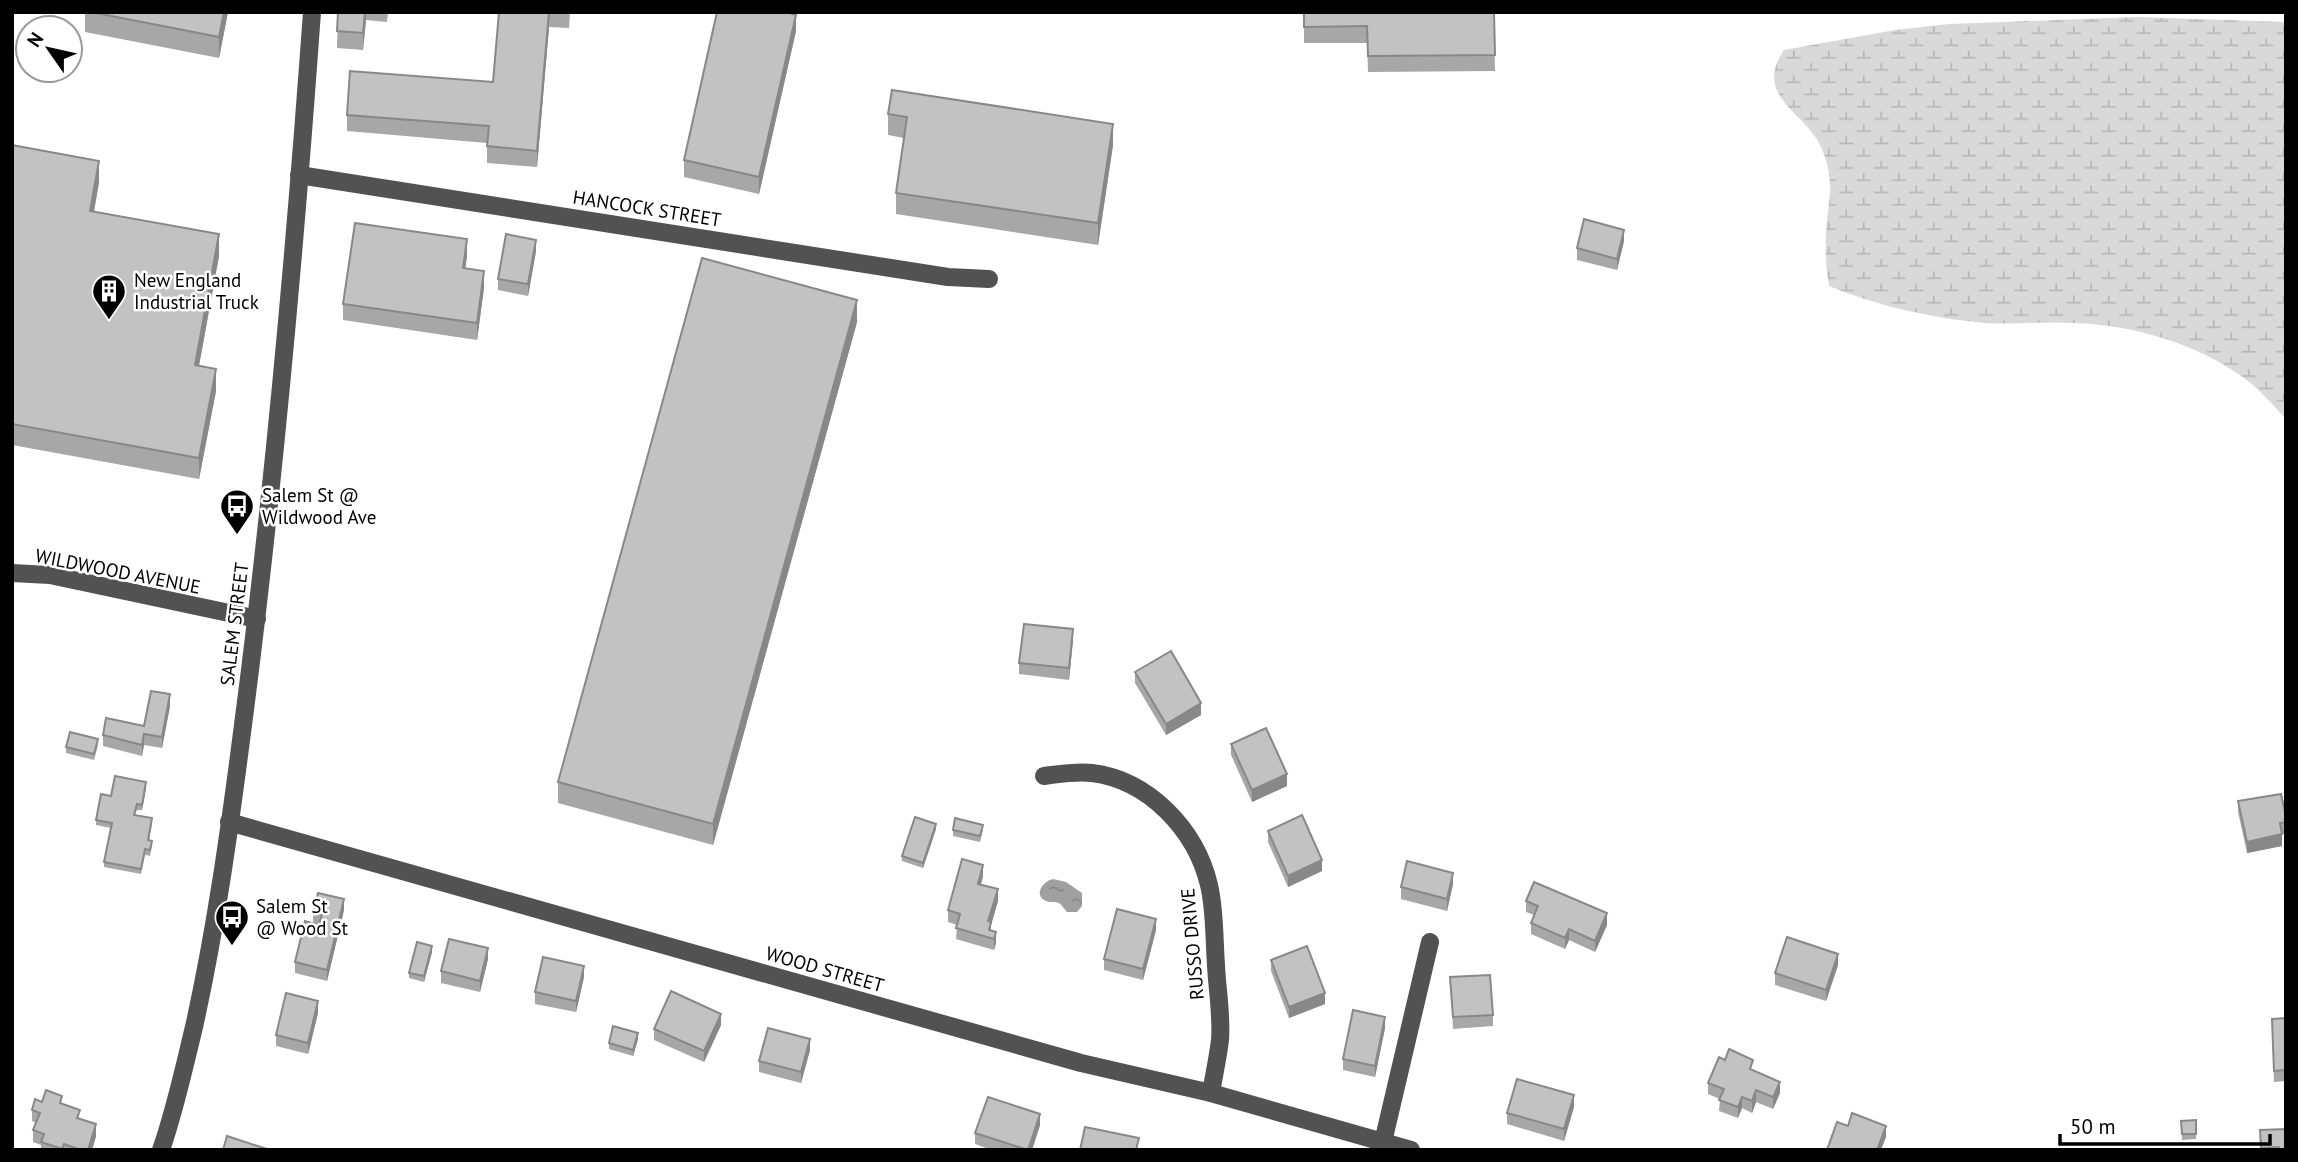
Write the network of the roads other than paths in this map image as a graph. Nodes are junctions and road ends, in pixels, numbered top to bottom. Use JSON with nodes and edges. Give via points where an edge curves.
{"nodes":[{"id":1,"x":312,"y":12,"type":"edge"},
{"id":2,"x":299,"y":175,"type":"junction"},
{"id":3,"x":989,"y":279,"type":"dead end"},
{"id":4,"x":12,"y":573,"type":"edge"},
{"id":5,"x":257,"y":619,"type":"junction"},
{"id":6,"x":1044,"y":776,"type":"dead end"},
{"id":7,"x":229,"y":822,"type":"junction"},
{"id":8,"x":1430,"y":942,"type":"dead end"},
{"id":9,"x":1211,"y":1093,"type":"junction"},
{"id":10,"x":1383,"y":1142,"type":"junction"},
{"id":11,"x":161,"y":1150,"type":"edge"},
{"id":12,"x":1411,"y":1150,"type":"edge"}],
"edges":[{"from":1,"to":2,"type":"street","name":"SALEM STREET"},
{"from":2,"to":3,"type":"street","name":"HANCOCK STREET","via":[[948,277]]},
{"from":2,"to":5,"type":"street","name":"SALEM STREET"},
{"from":4,"to":5,"type":"street","name":"WILDWOOD AVENUE","via":[[61,577]]},
{"from":5,"to":7,"type":"street","name":"SALEM STREET"},
{"from":6,"to":9,"type":"street","name":"RUSSO DRIVE","via":[[1093,773],[1123,781],[1173,817],[1191,842],[1212,900],[1220,1037]]},
{"from":7,"to":9,"type":"street","name":"WOOD STREET","via":[[1081,1063]]},
{"from":7,"to":11,"type":"street","name":"SALEM STREET","via":[[200,998]]},
{"from":8,"to":10,"type":"street"},
{"from":9,"to":10,"type":"street","name":"WOOD STREET"},
{"from":10,"to":12,"type":"street","name":"WOOD STREET"}]}
